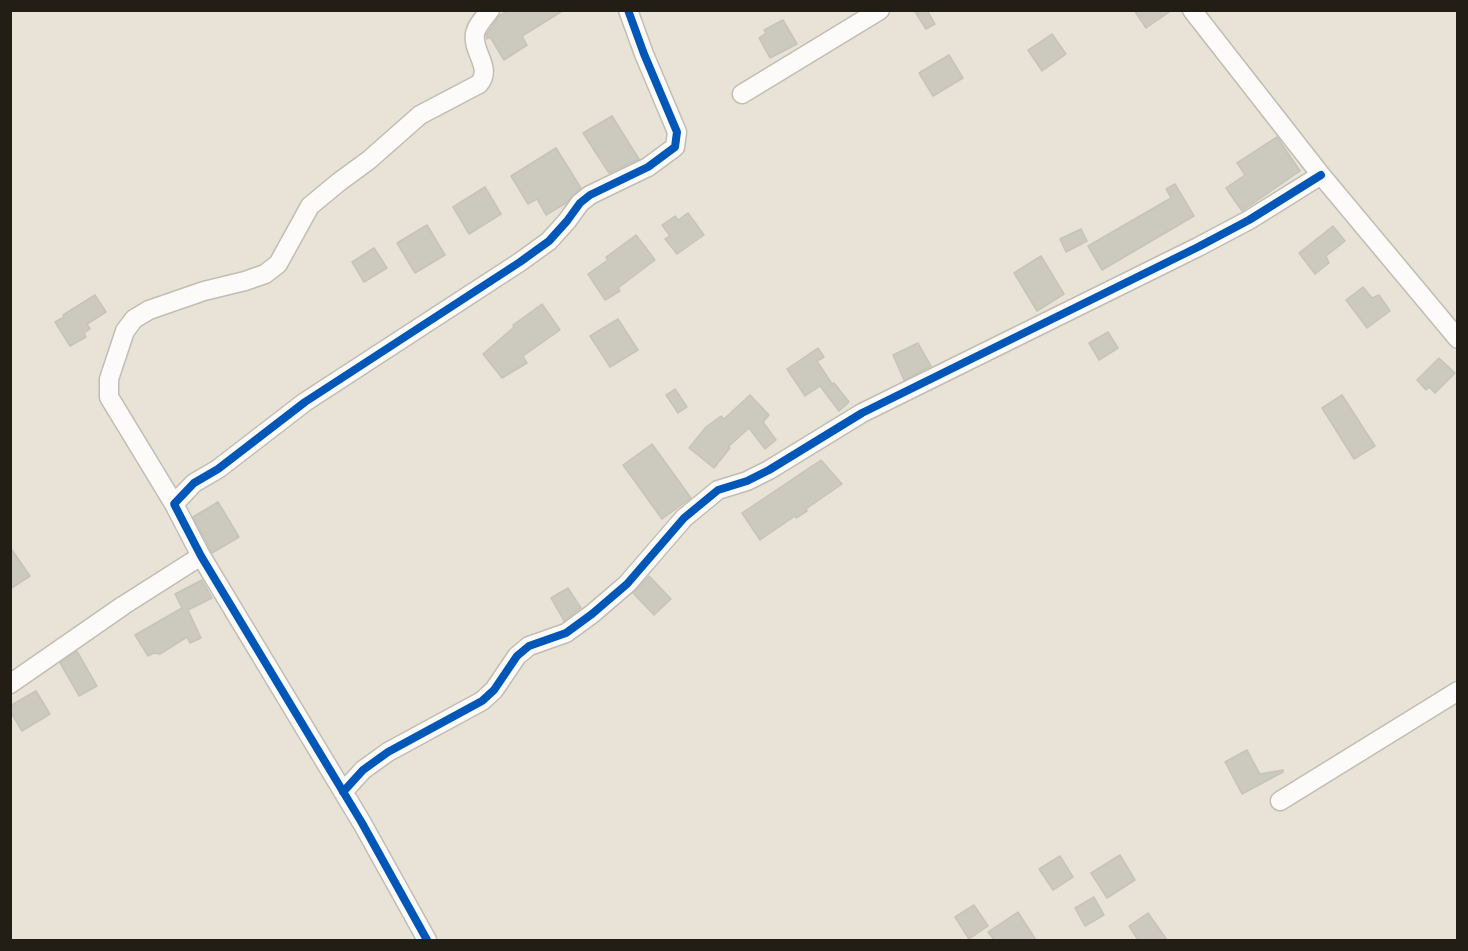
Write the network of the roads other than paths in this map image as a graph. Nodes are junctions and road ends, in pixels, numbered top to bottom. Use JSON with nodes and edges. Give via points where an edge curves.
{"nodes":[{"id":1,"x":490,"y":10,"type":"edge"},
{"id":2,"x":628,"y":10,"type":"edge"},
{"id":3,"x":880,"y":10,"type":"edge"},
{"id":4,"x":1192,"y":10,"type":"edge"},
{"id":5,"x":742,"y":94,"type":"dead end"},
{"id":6,"x":1321,"y":175,"type":"junction"},
{"id":7,"x":1458,"y":339,"type":"edge"},
{"id":8,"x":174,"y":504,"type":"junction"},
{"id":9,"x":201,"y":556,"type":"junction"},
{"id":10,"x":10,"y":684,"type":"edge"},
{"id":11,"x":1458,"y":691,"type":"edge"},
{"id":12,"x":343,"y":792,"type":"junction"},
{"id":13,"x":1280,"y":801,"type":"dead end"},
{"id":14,"x":428,"y":940,"type":"edge"}],
"edges":[{"from":1,"to":8,"type":"street","via":[[474,34],[485,72],[479,84],[420,115],[310,206],[278,264],[265,274],[149,310],[134,319],[125,331],[109,379],[109,397]]},
{"from":2,"to":8,"type":"street","via":[[677,132],[675,147],[648,167],[590,195],[543,245],[305,402],[218,470],[194,483]]},
{"from":3,"to":5,"type":"street"},
{"from":4,"to":6,"type":"street"},
{"from":6,"to":7,"type":"street"},
{"from":6,"to":12,"type":"street","via":[[1198,247],[862,413],[762,474],[718,490],[684,518],[627,584],[592,614],[566,633],[529,646],[482,701],[387,752]]},
{"from":8,"to":9,"type":"street"},
{"from":9,"to":10,"type":"street"},
{"from":9,"to":12,"type":"street"},
{"from":11,"to":13,"type":"street"},
{"from":12,"to":14,"type":"street"}]}
